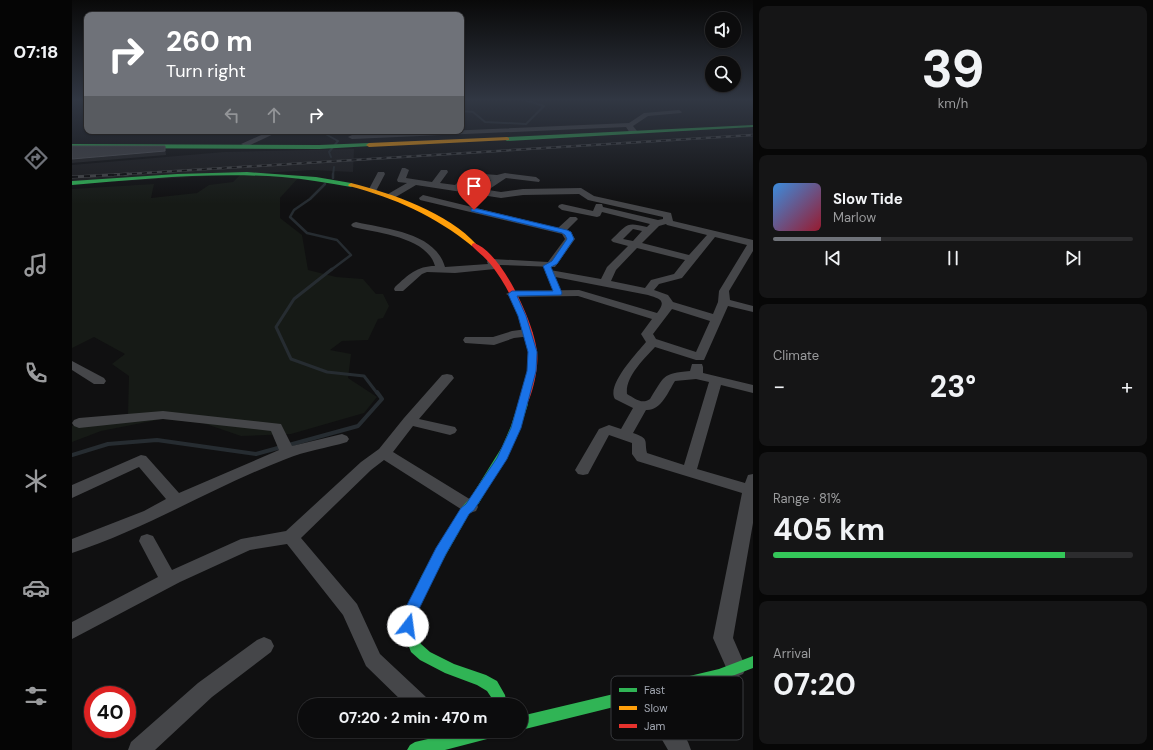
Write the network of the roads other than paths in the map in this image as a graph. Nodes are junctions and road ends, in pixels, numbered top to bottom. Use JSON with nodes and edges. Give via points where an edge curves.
{"nodes":[{"id":1,"x":245,"y":134,"type":"edge"},
{"id":2,"x":269,"y":134,"type":"edge"},
{"id":3,"x":415,"y":134,"type":"edge"},
{"id":4,"x":635,"y":134,"type":"edge"},
{"id":5,"x":352,"y":137,"type":"dead end"},
{"id":6,"x":244,"y":145,"type":"junction"},
{"id":7,"x":72,"y":146,"type":"edge"},
{"id":8,"x":405,"y":170,"type":"dead end"},
{"id":9,"x":444,"y":172,"type":"dead end"},
{"id":10,"x":381,"y":174,"type":"dead end"},
{"id":11,"x":498,"y":178,"type":"junction"},
{"id":12,"x":536,"y":180,"type":"dead end"},
{"id":13,"x":415,"y":182,"type":"junction"},
{"id":14,"x":72,"y":183,"type":"edge"},
{"id":15,"x":434,"y":186,"type":"junction"},
{"id":16,"x":456,"y":189,"type":"junction"},
{"id":17,"x":373,"y":190,"type":"junction"},
{"id":18,"x":481,"y":192,"type":"junction"},
{"id":19,"x":494,"y":194,"type":"junction"},
{"id":20,"x":391,"y":196,"type":"junction"},
{"id":21,"x":423,"y":198,"type":"dead end"},
{"id":22,"x":562,"y":207,"type":"dead end"},
{"id":23,"x":474,"y":210,"type":"junction"},
{"id":24,"x":573,"y":219,"type":"dead end"},
{"id":25,"x":604,"y":219,"type":"dead end"},
{"id":26,"x":668,"y":221,"type":"junction"},
{"id":27,"x":356,"y":225,"type":"dead end"},
{"id":28,"x":631,"y":226,"type":"junction"},
{"id":29,"x":652,"y":226,"type":"junction"},
{"id":30,"x":560,"y":231,"type":"junction"},
{"id":31,"x":713,"y":233,"type":"junction"},
{"id":32,"x":753,"y":243,"type":"edge"},
{"id":33,"x":635,"y":245,"type":"junction"},
{"id":34,"x":692,"y":259,"type":"junction"},
{"id":35,"x":493,"y":264,"type":"junction"},
{"id":36,"x":441,"y":269,"type":"junction"},
{"id":37,"x":548,"y":269,"type":"junction"},
{"id":38,"x":604,"y":283,"type":"junction"},
{"id":39,"x":399,"y":289,"type":"dead end"},
{"id":40,"x":647,"y":292,"type":"junction"},
{"id":41,"x":558,"y":293,"type":"junction"},
{"id":42,"x":512,"y":294,"type":"junction"},
{"id":43,"x":724,"y":302,"type":"junction"},
{"id":44,"x":668,"y":304,"type":"junction"},
{"id":45,"x":753,"y":309,"type":"edge"},
{"id":46,"x":659,"y":317,"type":"junction"},
{"id":47,"x":717,"y":318,"type":"junction"},
{"id":48,"x":527,"y":334,"type":"junction"},
{"id":49,"x":469,"y":340,"type":"dead end"},
{"id":50,"x":652,"y":342,"type":"junction"},
{"id":51,"x":700,"y":358,"type":"junction"},
{"id":52,"x":72,"y":364,"type":"edge"},
{"id":53,"x":696,"y":375,"type":"junction"},
{"id":54,"x":447,"y":378,"type":"dead end"},
{"id":55,"x":716,"y":380,"type":"junction"},
{"id":56,"x":99,"y":381,"type":"dead end"},
{"id":57,"x":753,"y":389,"type":"edge"},
{"id":58,"x":641,"y":406,"type":"junction"},
{"id":59,"x":409,"y":421,"type":"junction"},
{"id":60,"x":79,"y":423,"type":"dead end"},
{"id":61,"x":450,"y":430,"type":"dead end"},
{"id":62,"x":625,"y":435,"type":"junction"},
{"id":63,"x":342,"y":439,"type":"dead end"},
{"id":64,"x":288,"y":453,"type":"junction"},
{"id":65,"x":384,"y":453,"type":"junction"},
{"id":66,"x":583,"y":470,"type":"dead end"},
{"id":67,"x":689,"y":472,"type":"junction"},
{"id":68,"x":752,"y":484,"type":"edge"},
{"id":69,"x":72,"y":492,"type":"edge"},
{"id":70,"x":176,"y":501,"type":"junction"},
{"id":71,"x":470,"y":507,"type":"junction"},
{"id":72,"x":291,"y":537,"type":"junction"},
{"id":73,"x":147,"y":541,"type":"dead end"},
{"id":74,"x":72,"y":546,"type":"edge"},
{"id":75,"x":168,"y":580,"type":"junction"},
{"id":76,"x":72,"y":631,"type":"edge"},
{"id":77,"x":264,"y":646,"type":"dead end"},
{"id":78,"x":753,"y":662,"type":"edge"},
{"id":79,"x":736,"y":668,"type":"junction"},
{"id":80,"x":711,"y":676,"type":"edge"},
{"id":81,"x":413,"y":698,"type":"edge"},
{"id":82,"x":499,"y":698,"type":"edge"},
{"id":83,"x":611,"y":701,"type":"edge"},
{"id":84,"x":528,"y":721,"type":"edge"},
{"id":85,"x":435,"y":738,"type":"edge"},
{"id":86,"x":674,"y":740,"type":"edge"},
{"id":87,"x":139,"y":750,"type":"edge"},
{"id":88,"x":415,"y":750,"type":"edge"},
{"id":89,"x":680,"y":750,"type":"edge"}],
"edges":[{"from":1,"to":6,"type":"street"},
{"from":2,"to":6,"type":"street"},
{"from":3,"to":5,"type":"street"},
{"from":4,"to":6,"type":"street","via":[[333,147]]},
{"from":6,"to":7,"type":"street"},
{"from":8,"to":13,"type":"street","via":[[401,180]]},
{"from":9,"to":15,"type":"street"},
{"from":10,"to":17,"type":"street"},
{"from":11,"to":12,"type":"street","via":[[505,175]]},
{"from":11,"to":16,"type":"street","via":[[470,175]]},
{"from":11,"to":18,"type":"street"},
{"from":13,"to":15,"type":"street"},
{"from":13,"to":20,"type":"street"},
{"from":14,"to":17,"type":"street","via":[[248,173],[306,177]]},
{"from":15,"to":16,"type":"street"},
{"from":16,"to":18,"type":"street"},
{"from":17,"to":20,"type":"street"},
{"from":18,"to":19,"type":"street"},
{"from":19,"to":23,"type":"street"},
{"from":19,"to":26,"type":"street","via":[[581,191],[592,198],[668,215]]},
{"from":20,"to":35,"type":"street","via":[[424,211],[460,233]]},
{"from":21,"to":23,"type":"street"},
{"from":22,"to":29,"type":"street","via":[[596,214],[599,207]]},
{"from":23,"to":30,"type":"street"},
{"from":24,"to":30,"type":"street"},
{"from":25,"to":28,"type":"street"},
{"from":26,"to":29,"type":"street"},
{"from":26,"to":31,"type":"street"},
{"from":27,"to":36,"type":"street","via":[[420,242],[437,256],[441,262]]},
{"from":28,"to":29,"type":"street"},
{"from":28,"to":33,"type":"street","via":[[616,240]]},
{"from":29,"to":33,"type":"street"},
{"from":30,"to":37,"type":"street","via":[[568,234],[570,239]]},
{"from":31,"to":32,"type":"street"},
{"from":31,"to":34,"type":"street"},
{"from":32,"to":43,"type":"street","via":[[724,291]]},
{"from":33,"to":34,"type":"street"},
{"from":33,"to":38,"type":"street","via":[[611,269]]},
{"from":34,"to":40,"type":"street","via":[[678,276],[660,279]]},
{"from":35,"to":36,"type":"street","via":[[455,270]]},
{"from":35,"to":37,"type":"street"},
{"from":35,"to":42,"type":"street"},
{"from":36,"to":39,"type":"street","via":[[418,272]]},
{"from":37,"to":38,"type":"street"},
{"from":37,"to":41,"type":"street"},
{"from":38,"to":40,"type":"street"},
{"from":40,"to":44,"type":"street","via":[[664,297]]},
{"from":41,"to":42,"type":"street"},
{"from":41,"to":46,"type":"street","via":[[579,293]]},
{"from":42,"to":48,"type":"street"},
{"from":43,"to":45,"type":"street"},
{"from":43,"to":47,"type":"street"},
{"from":44,"to":46,"type":"street"},
{"from":44,"to":47,"type":"street"},
{"from":46,"to":50,"type":"street","via":[[647,334]]},
{"from":47,"to":51,"type":"street"},
{"from":48,"to":49,"type":"street","via":[[512,335],[494,342]]},
{"from":48,"to":71,"type":"street","via":[[533,352],[532,371],[516,428],[501,459]]},
{"from":50,"to":51,"type":"street"},
{"from":50,"to":58,"type":"street","via":[[631,367],[619,389],[620,396]]},
{"from":51,"to":53,"type":"street"},
{"from":52,"to":56,"type":"street"},
{"from":53,"to":55,"type":"street"},
{"from":53,"to":58,"type":"street","via":[[670,378],[655,402],[649,406]]},
{"from":54,"to":59,"type":"street"},
{"from":55,"to":57,"type":"street"},
{"from":55,"to":67,"type":"street"},
{"from":58,"to":62,"type":"street"},
{"from":59,"to":61,"type":"street"},
{"from":59,"to":65,"type":"street"},
{"from":60,"to":64,"type":"street","via":[[163,415],[276,427]]},
{"from":62,"to":66,"type":"street","via":[[609,430],[604,432]]},
{"from":62,"to":67,"type":"street","via":[[639,440],[639,454],[642,457]]},
{"from":63,"to":64,"type":"street"},
{"from":64,"to":70,"type":"street"},
{"from":65,"to":71,"type":"street"},
{"from":65,"to":72,"type":"street","via":[[366,466]]},
{"from":67,"to":68,"type":"street"},
{"from":68,"to":79,"type":"street","via":[[723,638]]},
{"from":69,"to":70,"type":"street","via":[[141,460]]},
{"from":70,"to":74,"type":"street","via":[[150,515]]},
{"from":71,"to":82,"type":"street","via":[[465,511],[426,579],[411,611],[408,626],[416,648],[425,656],[492,686]]},
{"from":72,"to":75,"type":"street","via":[[247,544]]},
{"from":72,"to":81,"type":"street","via":[[350,610],[373,660]]},
{"from":73,"to":75,"type":"street"},
{"from":75,"to":76,"type":"street"},
{"from":77,"to":87,"type":"street","via":[[205,690]]},
{"from":78,"to":79,"type":"street"},
{"from":79,"to":80,"type":"street"},
{"from":83,"to":84,"type":"street"},
{"from":85,"to":88,"type":"street"},
{"from":86,"to":89,"type":"street"}]}
